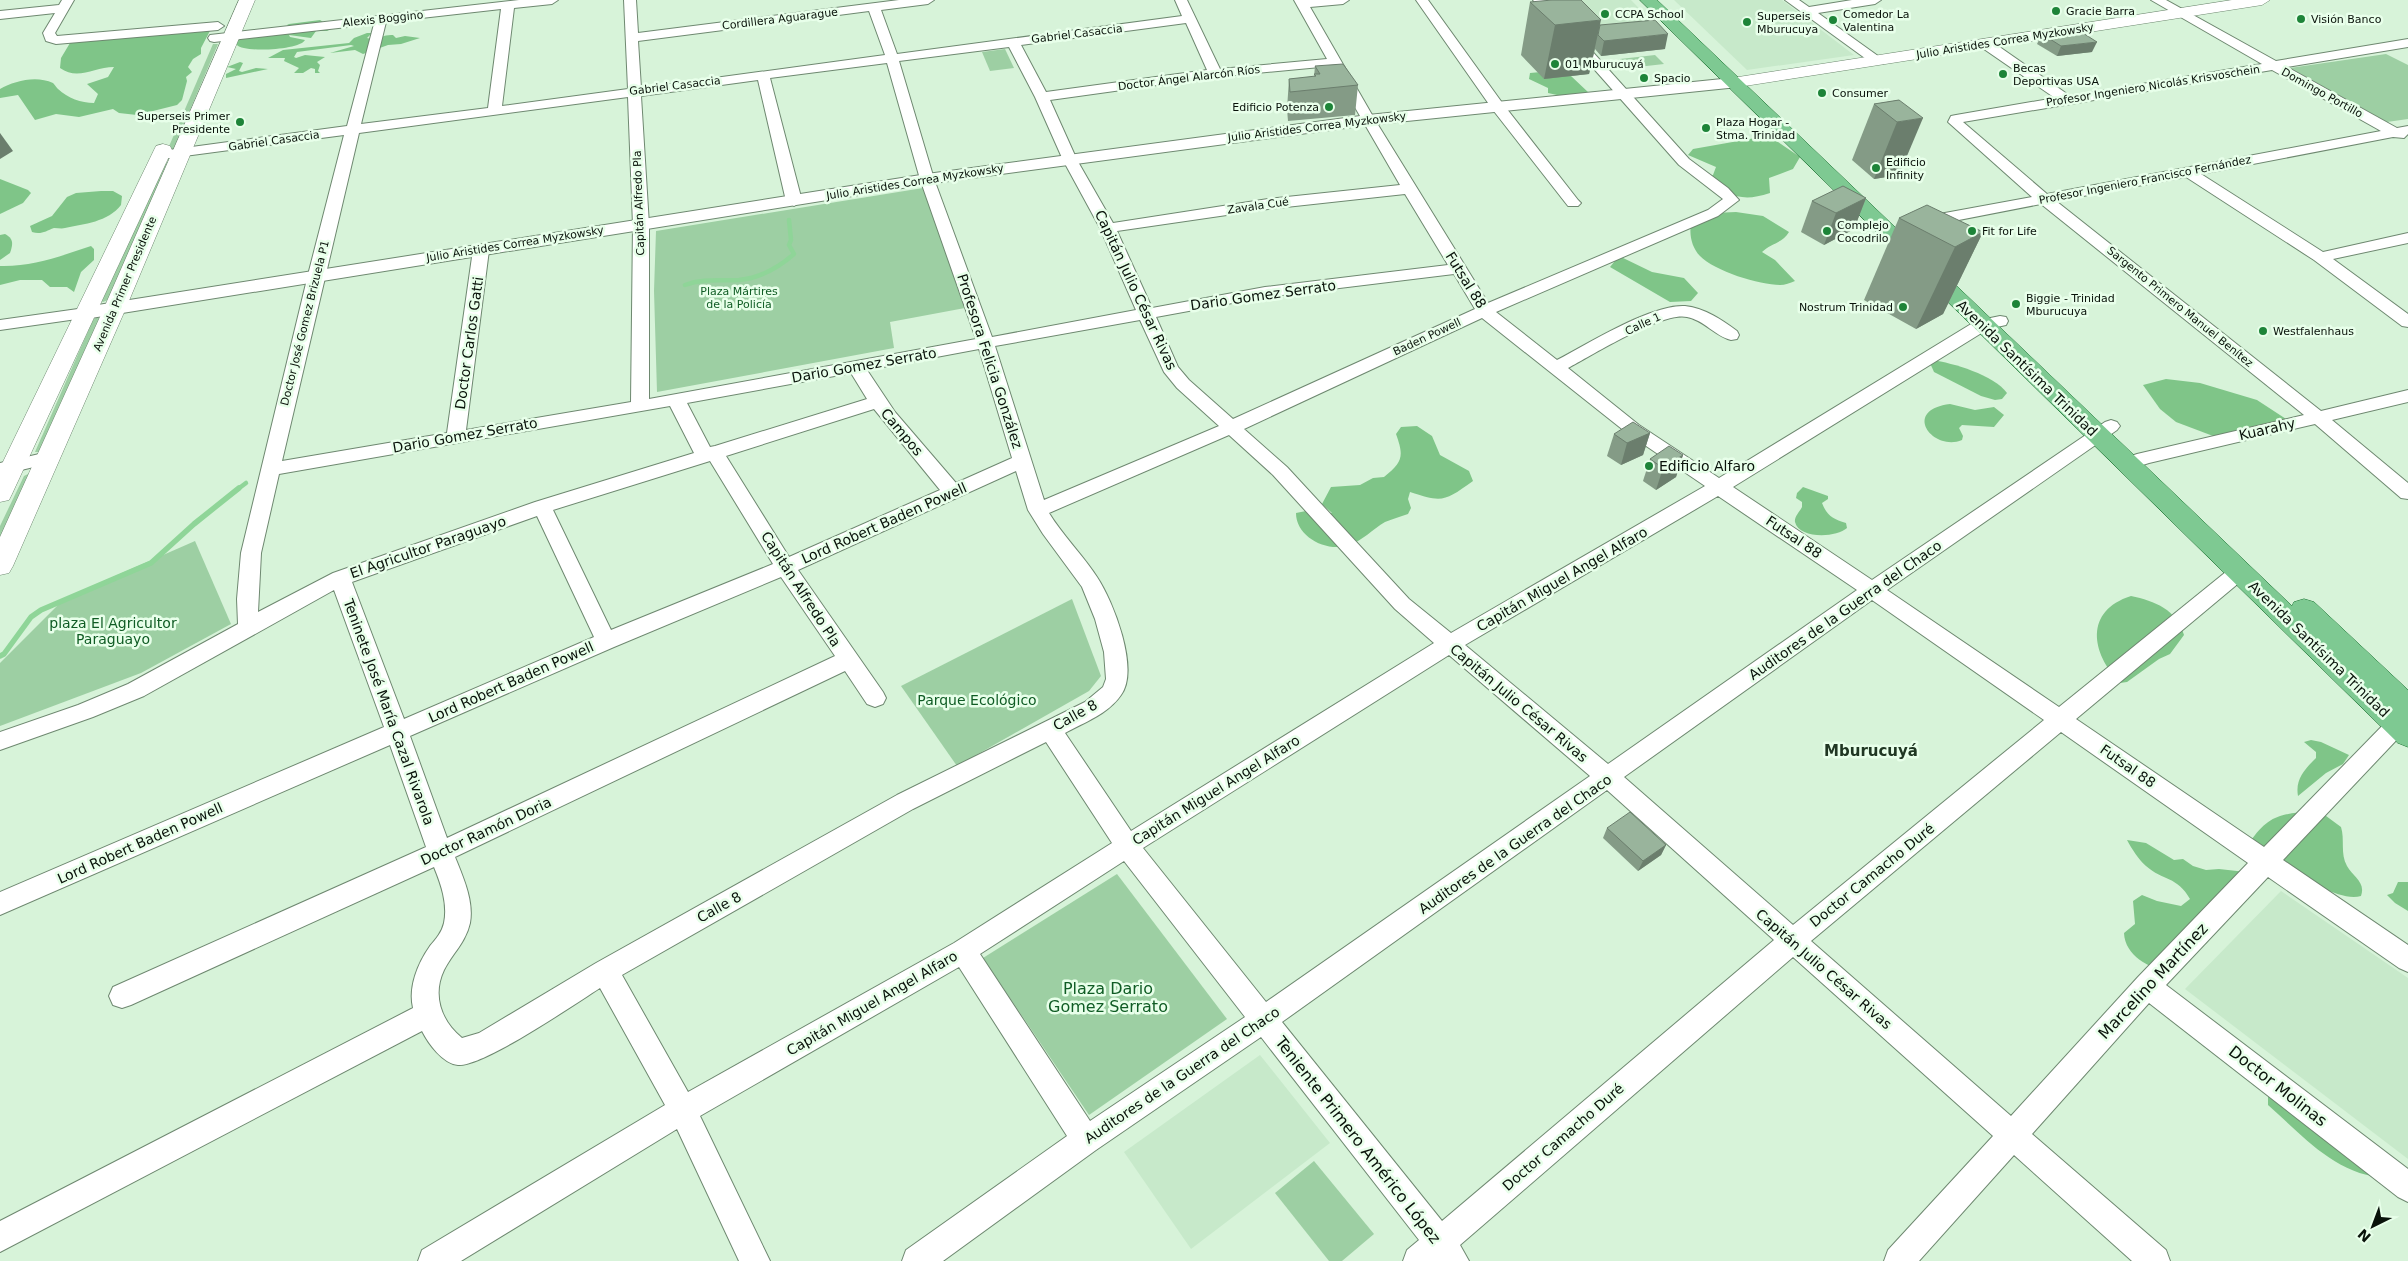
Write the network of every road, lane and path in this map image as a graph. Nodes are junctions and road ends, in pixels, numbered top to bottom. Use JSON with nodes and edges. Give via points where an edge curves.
{"nodes":[{"id":1,"x":230,"y":0,"type":"edge"},
{"id":2,"x":247,"y":0,"type":"edge"},
{"id":3,"x":552,"y":0,"type":"edge"},
{"id":4,"x":630,"y":0,"type":"edge"},
{"id":5,"x":820,"y":0,"type":"edge"},
{"id":6,"x":928,"y":0,"type":"edge"},
{"id":7,"x":1181,"y":0,"type":"edge"},
{"id":8,"x":1344,"y":0,"type":"edge"},
{"id":9,"x":1422,"y":0,"type":"edge"},
{"id":10,"x":1539,"y":0,"type":"edge"},
{"id":11,"x":1648,"y":0,"type":"edge"},
{"id":12,"x":1663,"y":0,"type":"edge"},
{"id":13,"x":1791,"y":0,"type":"edge"},
{"id":14,"x":1875,"y":0,"type":"edge"},
{"id":15,"x":2158,"y":0,"type":"edge"},
{"id":16,"x":2262,"y":0,"type":"edge"},
{"id":17,"x":1301,"y":2,"type":"edge"},
{"id":18,"x":65,"y":4,"type":"edge"},
{"id":19,"x":508,"y":5,"type":"junction"},
{"id":20,"x":456,"y":6,"type":"edge"},
{"id":21,"x":874,"y":7,"type":"junction"},
{"id":22,"x":1807,"y":11,"type":"junction"},
{"id":23,"x":823,"y":13,"type":"junction"},
{"id":24,"x":2180,"y":13,"type":"junction"},
{"id":25,"x":0,"y":15,"type":"edge"},
{"id":26,"x":381,"y":19,"type":"junction"},
{"id":27,"x":1190,"y":20,"type":"junction"},
{"id":28,"x":221,"y":33,"type":"junction"},
{"id":29,"x":632,"y":38,"type":"junction"},
{"id":30,"x":1013,"y":43,"type":"junction"},
{"id":31,"x":2408,"y":43,"type":"edge"},
{"id":32,"x":1986,"y":44,"type":"junction"},
{"id":33,"x":892,"y":58,"type":"junction"},
{"id":34,"x":1878,"y":61,"type":"junction"},
{"id":35,"x":1335,"y":62,"type":"junction"},
{"id":36,"x":2272,"y":66,"type":"junction"},
{"id":37,"x":1215,"y":73,"type":"junction"},
{"id":38,"x":763,"y":75,"type":"junction"},
{"id":39,"x":1740,"y":82,"type":"junction"},
{"id":40,"x":634,"y":92,"type":"junction"},
{"id":41,"x":1624,"y":95,"type":"junction"},
{"id":42,"x":1042,"y":97,"type":"junction"},
{"id":43,"x":2067,"y":100,"type":"junction"},
{"id":44,"x":1498,"y":107,"type":"junction"},
{"id":45,"x":495,"y":110,"type":"junction"},
{"id":46,"x":1956,"y":119,"type":"joint"},
{"id":47,"x":1368,"y":120,"type":"junction"},
{"id":48,"x":354,"y":130,"type":"junction"},
{"id":49,"x":2401,"y":131,"type":"edge"},
{"id":50,"x":2408,"y":140,"type":"edge"},
{"id":51,"x":181,"y":153,"type":"junction"},
{"id":52,"x":160,"y":155,"type":"junction"},
{"id":53,"x":1070,"y":160,"type":"junction"},
{"id":54,"x":2190,"y":173,"type":"junction"},
{"id":55,"x":927,"y":179,"type":"junction"},
{"id":56,"x":1409,"y":189,"type":"junction"},
{"id":57,"x":2044,"y":199,"type":"junction"},
{"id":58,"x":794,"y":201,"type":"junction"},
{"id":59,"x":1573,"y":204,"type":"dead end"},
{"id":60,"x":641,"y":225,"type":"junction"},
{"id":61,"x":1898,"y":226,"type":"junction"},
{"id":62,"x":1108,"y":228,"type":"junction"},
{"id":63,"x":2408,"y":238,"type":"edge"},
{"id":64,"x":481,"y":250,"type":"junction"},
{"id":65,"x":2320,"y":257,"type":"junction"},
{"id":66,"x":1459,"y":269,"type":"junction"},
{"id":67,"x":316,"y":275,"type":"junction"},
{"id":68,"x":101,"y":310,"type":"junction"},
{"id":69,"x":1484,"y":311,"type":"junction"},
{"id":70,"x":1146,"y":313,"type":"junction"},
{"id":71,"x":2408,"y":322,"type":"edge"},
{"id":72,"x":1991,"y":323,"type":"junction"},
{"id":73,"x":0,"y":325,"type":"edge"},
{"id":74,"x":1731,"y":336,"type":"dead end"},
{"id":75,"x":986,"y":344,"type":"junction"},
{"id":76,"x":856,"y":366,"type":"junction"},
{"id":77,"x":1557,"y":367,"type":"junction"},
{"id":78,"x":2408,"y":396,"type":"edge"},
{"id":79,"x":675,"y":398,"type":"junction"},
{"id":80,"x":877,"y":402,"type":"junction"},
{"id":81,"x":640,"y":406,"type":"junction"},
{"id":82,"x":2318,"y":417,"type":"junction"},
{"id":83,"x":1232,"y":427,"type":"junction"},
{"id":84,"x":2104,"y":430,"type":"junction"},
{"id":85,"x":456,"y":436,"type":"junction"},
{"id":86,"x":710,"y":453,"type":"junction"},
{"id":87,"x":48,"y":458,"type":"junction"},
{"id":88,"x":1023,"y":461,"type":"junction"},
{"id":89,"x":2136,"y":461,"type":"junction"},
{"id":90,"x":7,"y":468,"type":"edge"},
{"id":91,"x":270,"y":469,"type":"junction"},
{"id":92,"x":1720,"y":486,"type":"junction"},
{"id":93,"x":953,"y":493,"type":"junction"},
{"id":94,"x":2408,"y":493,"type":"edge"},
{"id":95,"x":0,"y":494,"type":"edge"},
{"id":96,"x":542,"y":507,"type":"junction"},
{"id":97,"x":1038,"y":510,"type":"junction"},
{"id":98,"x":0,"y":566,"type":"edge"},
{"id":99,"x":785,"y":567,"type":"junction"},
{"id":100,"x":2239,"y":572,"type":"junction"},
{"id":101,"x":340,"y":578,"type":"junction"},
{"id":102,"x":1872,"y":590,"type":"junction"},
{"id":103,"x":249,"y":629,"type":"junction"},
{"id":104,"x":606,"y":640,"type":"junction"},
{"id":105,"x":1450,"y":644,"type":"junction"},
{"id":106,"x":847,"y":660,"type":"junction"},
{"id":107,"x":875,"y":698,"type":"dead end"},
{"id":108,"x":1104,"y":698,"type":"joint"},
{"id":109,"x":2405,"y":714,"type":"edge"},
{"id":110,"x":2061,"y":720,"type":"junction"},
{"id":111,"x":1050,"y":729,"type":"junction"},
{"id":112,"x":399,"y":731,"type":"junction"},
{"id":113,"x":0,"y":741,"type":"edge"},
{"id":114,"x":1608,"y":778,"type":"junction"},
{"id":115,"x":1127,"y":846,"type":"junction"},
{"id":116,"x":439,"y":853,"type":"junction"},
{"id":117,"x":2264,"y":861,"type":"junction"},
{"id":118,"x":0,"y":904,"type":"edge"},
{"id":119,"x":456,"y":932,"type":"joint"},
{"id":120,"x":1792,"y":941,"type":"junction"},
{"id":121,"x":963,"y":951,"type":"junction"},
{"id":122,"x":2408,"y":960,"type":"edge"},
{"id":123,"x":606,"y":971,"type":"junction"},
{"id":124,"x":2147,"y":986,"type":"junction"},
{"id":125,"x":122,"y":996,"type":"dead end"},
{"id":126,"x":428,"y":1014,"type":"junction"},
{"id":127,"x":1263,"y":1020,"type":"junction"},
{"id":128,"x":683,"y":1110,"type":"junction"},
{"id":129,"x":2014,"y":1136,"type":"junction"},
{"id":130,"x":1086,"y":1140,"type":"junction"},
{"id":131,"x":2408,"y":1188,"type":"edge"},
{"id":132,"x":0,"y":1237,"type":"edge"},
{"id":133,"x":1446,"y":1252,"type":"edge"},
{"id":134,"x":433,"y":1261,"type":"edge"},
{"id":135,"x":755,"y":1261,"type":"edge"},
{"id":136,"x":918,"y":1261,"type":"edge"},
{"id":137,"x":1418,"y":1261,"type":"edge"},
{"id":138,"x":1898,"y":1261,"type":"edge"},
{"id":139,"x":2155,"y":1261,"type":"edge"}],
"edges":[{"from":1,"to":28,"type":"main road","name":"Avenida Primer Presidente"},
{"from":2,"to":28,"type":"main road","name":"Avenida Primer Presidente"},
{"from":3,"to":19,"type":"street","name":"Alexis Boggino"},
{"from":4,"to":29,"type":"street","name":"Capitán Alfredo Pla"},
{"from":5,"to":23,"type":"street"},
{"from":6,"to":21,"type":"street","name":"Cordillera Aguarague"},
{"from":7,"to":27,"type":"street"},
{"from":8,"to":17,"type":"street"},
{"from":9,"to":44,"type":"street"},
{"from":10,"to":41,"type":"street"},
{"from":11,"to":39,"type":"main road","name":"Avenida Santísima Trinidad"},
{"from":12,"to":39,"type":"main road","name":"Avenida Santísima Trinidad"},
{"from":13,"to":22,"type":"street"},
{"from":14,"to":22,"type":"street"},
{"from":15,"to":24,"type":"street","name":"Domingo Portillo"},
{"from":16,"to":24,"type":"main road","name":"Julio Aristides Correa Myzkowsky"},
{"from":17,"to":35,"type":"street","name":"Futsal 88"},
{"from":18,"to":25,"type":"street"},
{"from":18,"to":28,"type":"street","name":"Alexis Boggino","via":[[49,33],[50,38]]},
{"from":19,"to":20,"type":"street","name":"Alexis Boggino"},
{"from":19,"to":45,"type":"street"},
{"from":20,"to":26,"type":"street","name":"Alexis Boggino"},
{"from":21,"to":23,"type":"street","name":"Cordillera Aguarague"},
{"from":21,"to":33,"type":"street","name":"Profesora Felicia González"},
{"from":22,"to":34,"type":"street"},
{"from":23,"to":29,"type":"street","name":"Cordillera Aguarague"},
{"from":24,"to":32,"type":"main road","name":"Julio Aristides Correa Myzkowsky"},
{"from":24,"to":36,"type":"street","name":"Domingo Portillo"},
{"from":26,"to":28,"type":"street","name":"Alexis Boggino"},
{"from":26,"to":48,"type":"street","name":"Doctor José Gomez Brizuela P1"},
{"from":27,"to":30,"type":"street","name":"Gabriel Casaccia"},
{"from":27,"to":37,"type":"street"},
{"from":28,"to":51,"type":"main road","name":"Avenida Primer Presidente"},
{"from":28,"to":52,"type":"main road","name":"Avenida Primer Presidente"},
{"from":29,"to":40,"type":"street","name":"Capitán Alfredo Pla"},
{"from":30,"to":33,"type":"street","name":"Gabriel Casaccia"},
{"from":30,"to":42,"type":"street","name":"Capitán Julio César Rivas"},
{"from":31,"to":36,"type":"street","name":"Profesor Ingeniero Nicolás Krisvoschein"},
{"from":32,"to":34,"type":"main road","name":"Julio Aristides Correa Myzkowsky"},
{"from":32,"to":43,"type":"street"},
{"from":33,"to":38,"type":"street","name":"Gabriel Casaccia"},
{"from":33,"to":55,"type":"street","name":"Profesora Felicia González"},
{"from":34,"to":39,"type":"main road","name":"Julio Aristides Correa Myzkowsky"},
{"from":35,"to":37,"type":"street","name":"Doctor Ángel Alarcón Ríos"},
{"from":35,"to":47,"type":"street","name":"Futsal 88"},
{"from":36,"to":43,"type":"street","name":"Profesor Ingeniero Nicolás Krisvoschein"},
{"from":36,"to":49,"type":"street","name":"Domingo Portillo"},
{"from":37,"to":42,"type":"street","name":"Doctor Ángel Alarcón Ríos"},
{"from":38,"to":40,"type":"street","name":"Gabriel Casaccia"},
{"from":38,"to":58,"type":"street"},
{"from":39,"to":41,"type":"street","name":"Julio Aristides Correa Myzkowsky"},
{"from":39,"to":61,"type":"main road","name":"Avenida Santísima Trinidad"},
{"from":40,"to":45,"type":"street","name":"Gabriel Casaccia"},
{"from":40,"to":60,"type":"street","name":"Capitán Alfredo Pla"},
{"from":41,"to":44,"type":"street","name":"Julio Aristides Correa Myzkowsky"},
{"from":41,"to":69,"type":"street","name":"Baden Powell","via":[[1696,173],[1728,194],[1731,200],[1713,213]]},
{"from":42,"to":53,"type":"street","name":"Capitán Julio César Rivas"},
{"from":43,"to":46,"type":"street","name":"Profesor Ingeniero Nicolás Krisvoschein"},
{"from":44,"to":47,"type":"street","name":"Julio Aristides Correa Myzkowsky"},
{"from":44,"to":59,"type":"street"},
{"from":45,"to":48,"type":"street","name":"Gabriel Casaccia"},
{"from":46,"to":57,"type":"street","name":"Sargento Primero Manuel Benítez","via":[[1956,124]]},
{"from":47,"to":53,"type":"street","name":"Julio Aristides Correa Myzkowsky"},
{"from":47,"to":56,"type":"street","name":"Futsal 88"},
{"from":48,"to":51,"type":"street","name":"Gabriel Casaccia"},
{"from":48,"to":67,"type":"street","name":"Doctor José Gomez Brizuela P1"},
{"from":49,"to":50,"type":"street","name":"Domingo Portillo"},
{"from":49,"to":54,"type":"street","name":"Profesor Ingeniero Francisco Fernández"},
{"from":51,"to":52,"type":"street","name":"Gabriel Casaccia"},
{"from":51,"to":68,"type":"main road","name":"Avenida Primer Presidente"},
{"from":52,"to":68,"type":"main road","name":"Avenida Primer Presidente"},
{"from":53,"to":55,"type":"street","name":"Julio Aristides Correa Myzkowsky"},
{"from":53,"to":62,"type":"street","name":"Capitán Julio César Rivas"},
{"from":54,"to":57,"type":"street","name":"Profesor Ingeniero Francisco Fernández"},
{"from":54,"to":65,"type":"street"},
{"from":55,"to":58,"type":"street","name":"Julio Aristides Correa Myzkowsky"},
{"from":55,"to":75,"type":"street","name":"Profesora Felicia González"},
{"from":56,"to":62,"type":"street","name":"Zavala Cué","via":[[1268,204]]},
{"from":56,"to":66,"type":"street","name":"Futsal 88"},
{"from":57,"to":61,"type":"street","name":"Profesor Ingeniero Francisco Fernández"},
{"from":57,"to":82,"type":"street","name":"Sargento Primero Manuel Benítez"},
{"from":58,"to":60,"type":"street","name":"Julio Aristides Correa Myzkowsky"},
{"from":60,"to":64,"type":"street","name":"Julio Aristides Correa Myzkowsky"},
{"from":60,"to":81,"type":"street","name":"Capitán Alfredo Pla"},
{"from":61,"to":72,"type":"main road","name":"Avenida Santísima Trinidad"},
{"from":62,"to":70,"type":"street","name":"Capitán Julio César Rivas"},
{"from":63,"to":65,"type":"street"},
{"from":64,"to":67,"type":"street","name":"Julio Aristides Correa Myzkowsky"},
{"from":64,"to":85,"type":"street","name":"Doctor Carlos Gatti"},
{"from":65,"to":71,"type":"street"},
{"from":66,"to":69,"type":"street","name":"Futsal 88"},
{"from":66,"to":70,"type":"street","name":"Dario Gomez Serrato","via":[[1265,292]]},
{"from":67,"to":68,"type":"street","name":"Julio Aristides Correa Myzkowsky"},
{"from":67,"to":91,"type":"street","name":"Doctor José Gomez Brizuela P1"},
{"from":68,"to":73,"type":"street","name":"Julio Aristides Correa Myzkowsky"},
{"from":68,"to":87,"type":"main road","name":"Avenida Primer Presidente"},
{"from":68,"to":90,"type":"main road","name":"Avenida Primer Presidente"},
{"from":69,"to":77,"type":"street","name":"Futsal 88"},
{"from":69,"to":83,"type":"street","name":"Baden Powell"},
{"from":70,"to":75,"type":"street","name":"Dario Gomez Serrato"},
{"from":70,"to":83,"type":"street","name":"Capitán Julio César Rivas","via":[[1170,368],[1198,399]]},
{"from":72,"to":84,"type":"main road","name":"Avenida Santísima Trinidad"},
{"from":72,"to":92,"type":"street","name":"Capitán Miguel Angel Alfaro"},
{"from":74,"to":77,"type":"street","name":"Calle 1","via":[[1706,318],[1682,311],[1658,316]]},
{"from":75,"to":76,"type":"street","name":"Dario Gomez Serrato"},
{"from":75,"to":88,"type":"street","name":"Profesora Felicia González"},
{"from":76,"to":79,"type":"street","name":"Dario Gomez Serrato"},
{"from":76,"to":80,"type":"street","name":"Campos"},
{"from":77,"to":92,"type":"street","name":"Futsal 88","via":[[1633,429]]},
{"from":78,"to":82,"type":"street","name":"Kuarahy"},
{"from":79,"to":81,"type":"street","name":"Dario Gomez Serrato"},
{"from":79,"to":86,"type":"street","name":"Capitán Alfredo Pla"},
{"from":80,"to":86,"type":"street","name":"El Agricultor Paraguayo"},
{"from":80,"to":93,"type":"street","name":"Campos"},
{"from":81,"to":85,"type":"street","name":"Dario Gomez Serrato"},
{"from":82,"to":89,"type":"street","name":"Kuarahy"},
{"from":82,"to":94,"type":"street","name":"Sargento Primero Manuel Benítez"},
{"from":83,"to":97,"type":"street","name":"Baden Powell"},
{"from":83,"to":105,"type":"street","name":"Capitán Julio César Rivas","via":[[1306,497],[1402,604]]},
{"from":84,"to":89,"type":"main road","name":"Avenida Santísima Trinidad"},
{"from":84,"to":102,"type":"street","name":"Auditores de la Guerra del Chaco"},
{"from":85,"to":91,"type":"street","name":"Dario Gomez Serrato"},
{"from":86,"to":96,"type":"street","name":"El Agricultor Paraguayo"},
{"from":86,"to":99,"type":"street","name":"Capitán Alfredo Pla"},
{"from":87,"to":90,"type":"street"},
{"from":87,"to":98,"type":"main road","name":"Avenida Primer Presidente"},
{"from":88,"to":93,"type":"street","name":"Lord Robert Baden Powell"},
{"from":88,"to":97,"type":"street","name":"Profesora Felicia González"},
{"from":89,"to":100,"type":"main road","name":"Avenida Santísima Trinidad"},
{"from":89,"to":109,"type":"main road","name":"Avenida Santísima Trinidad"},
{"from":90,"to":95,"type":"main road","name":"Avenida Primer Presidente"},
{"from":91,"to":103,"type":"street","name":"Doctor José Gomez Brizuela P1","via":[[251,552],[247,599]]},
{"from":92,"to":102,"type":"street","name":"Futsal 88"},
{"from":92,"to":105,"type":"street","name":"Capitán Miguel Angel Alfaro"},
{"from":93,"to":99,"type":"street","name":"Lord Robert Baden Powell"},
{"from":96,"to":101,"type":"street","name":"El Agricultor Paraguayo"},
{"from":96,"to":104,"type":"street"},
{"from":97,"to":108,"type":"street","name":"Profesora Felicia González","via":[[1047,528],[1093,587],[1116,650],[1116,686]]},
{"from":99,"to":104,"type":"street","name":"Lord Robert Baden Powell"},
{"from":99,"to":106,"type":"street","name":"Capitán Alfredo Pla"},
{"from":100,"to":109,"type":"main road","name":"Avenida Santísima Trinidad"},
{"from":100,"to":110,"type":"street","name":"Doctor Camacho Duré"},
{"from":101,"to":103,"type":"street","name":"El Agricultor Paraguayo"},
{"from":101,"to":112,"type":"street","name":"Teninete José María Cazal Rivarola"},
{"from":102,"to":110,"type":"street","name":"Futsal 88"},
{"from":102,"to":114,"type":"street","name":"Auditores de la Guerra del Chaco"},
{"from":103,"to":113,"type":"street","name":"El Agricultor Paraguayo","via":[[135,691]]},
{"from":104,"to":112,"type":"street","name":"Lord Robert Baden Powell"},
{"from":105,"to":114,"type":"street","name":"Capitán Julio César Rivas"},
{"from":105,"to":115,"type":"street","name":"Capitán Miguel Angel Alfaro"},
{"from":106,"to":107,"type":"street","name":"Capitán Alfredo Pla"},
{"from":106,"to":116,"type":"street","name":"Doctor Ramón Doria"},
{"from":108,"to":111,"type":"street","name":"Calle 8","via":[[1093,708]]},
{"from":109,"to":117,"type":"street","name":"Marcelino Martínez"},
{"from":110,"to":117,"type":"street","name":"Futsal 88"},
{"from":110,"to":120,"type":"street","name":"Doctor Camacho Duré"},
{"from":111,"to":115,"type":"street","name":"Teniente Primero Américo López"},
{"from":111,"to":123,"type":"street","name":"Calle 8","via":[[906,802]]},
{"from":112,"to":116,"type":"street","name":"Teninete José María Cazal Rivarola"},
{"from":112,"to":118,"type":"street","name":"Lord Robert Baden Powell"},
{"from":114,"to":120,"type":"street","name":"Capitán Julio César Rivas"},
{"from":114,"to":127,"type":"street","name":"Auditores de la Guerra del Chaco"},
{"from":115,"to":121,"type":"street","name":"Capitán Miguel Angel Alfaro"},
{"from":115,"to":127,"type":"street","name":"Teniente Primero Américo López"},
{"from":116,"to":119,"type":"street","name":"Teninete José María Cazal Rivarola","via":[[455,893]]},
{"from":116,"to":125,"type":"street","name":"Doctor Ramón Doria"},
{"from":117,"to":122,"type":"street","name":"Futsal 88"},
{"from":117,"to":124,"type":"street","name":"Marcelino Martínez"},
{"from":119,"to":126,"type":"street","name":"Calle 8","via":[[432,966],[426,986]]},
{"from":120,"to":129,"type":"street","name":"Capitán Julio César Rivas"},
{"from":120,"to":133,"type":"street","name":"Doctor Camacho Duré"},
{"from":121,"to":128,"type":"street","name":"Capitán Miguel Angel Alfaro"},
{"from":121,"to":130,"type":"street"},
{"from":123,"to":126,"type":"street","name":"Calle 8","via":[[485,1044],[458,1052],[443,1041]]},
{"from":123,"to":128,"type":"street"},
{"from":124,"to":129,"type":"street","name":"Marcelino Martínez"},
{"from":124,"to":131,"type":"street","name":"Doctor Molinas"},
{"from":126,"to":132,"type":"street"},
{"from":127,"to":130,"type":"street","name":"Auditores de la Guerra del Chaco"},
{"from":127,"to":133,"type":"street","name":"Teniente Primero Américo López"},
{"from":128,"to":134,"type":"street","name":"Capitán Miguel Angel Alfaro"},
{"from":128,"to":135,"type":"street"},
{"from":129,"to":138,"type":"street","name":"Marcelino Martínez"},
{"from":129,"to":139,"type":"street","name":"Capitán Julio César Rivas"},
{"from":130,"to":136,"type":"street","name":"Auditores de la Guerra del Chaco"},
{"from":133,"to":137,"type":"street","name":"Doctor Camacho Duré"}]}
